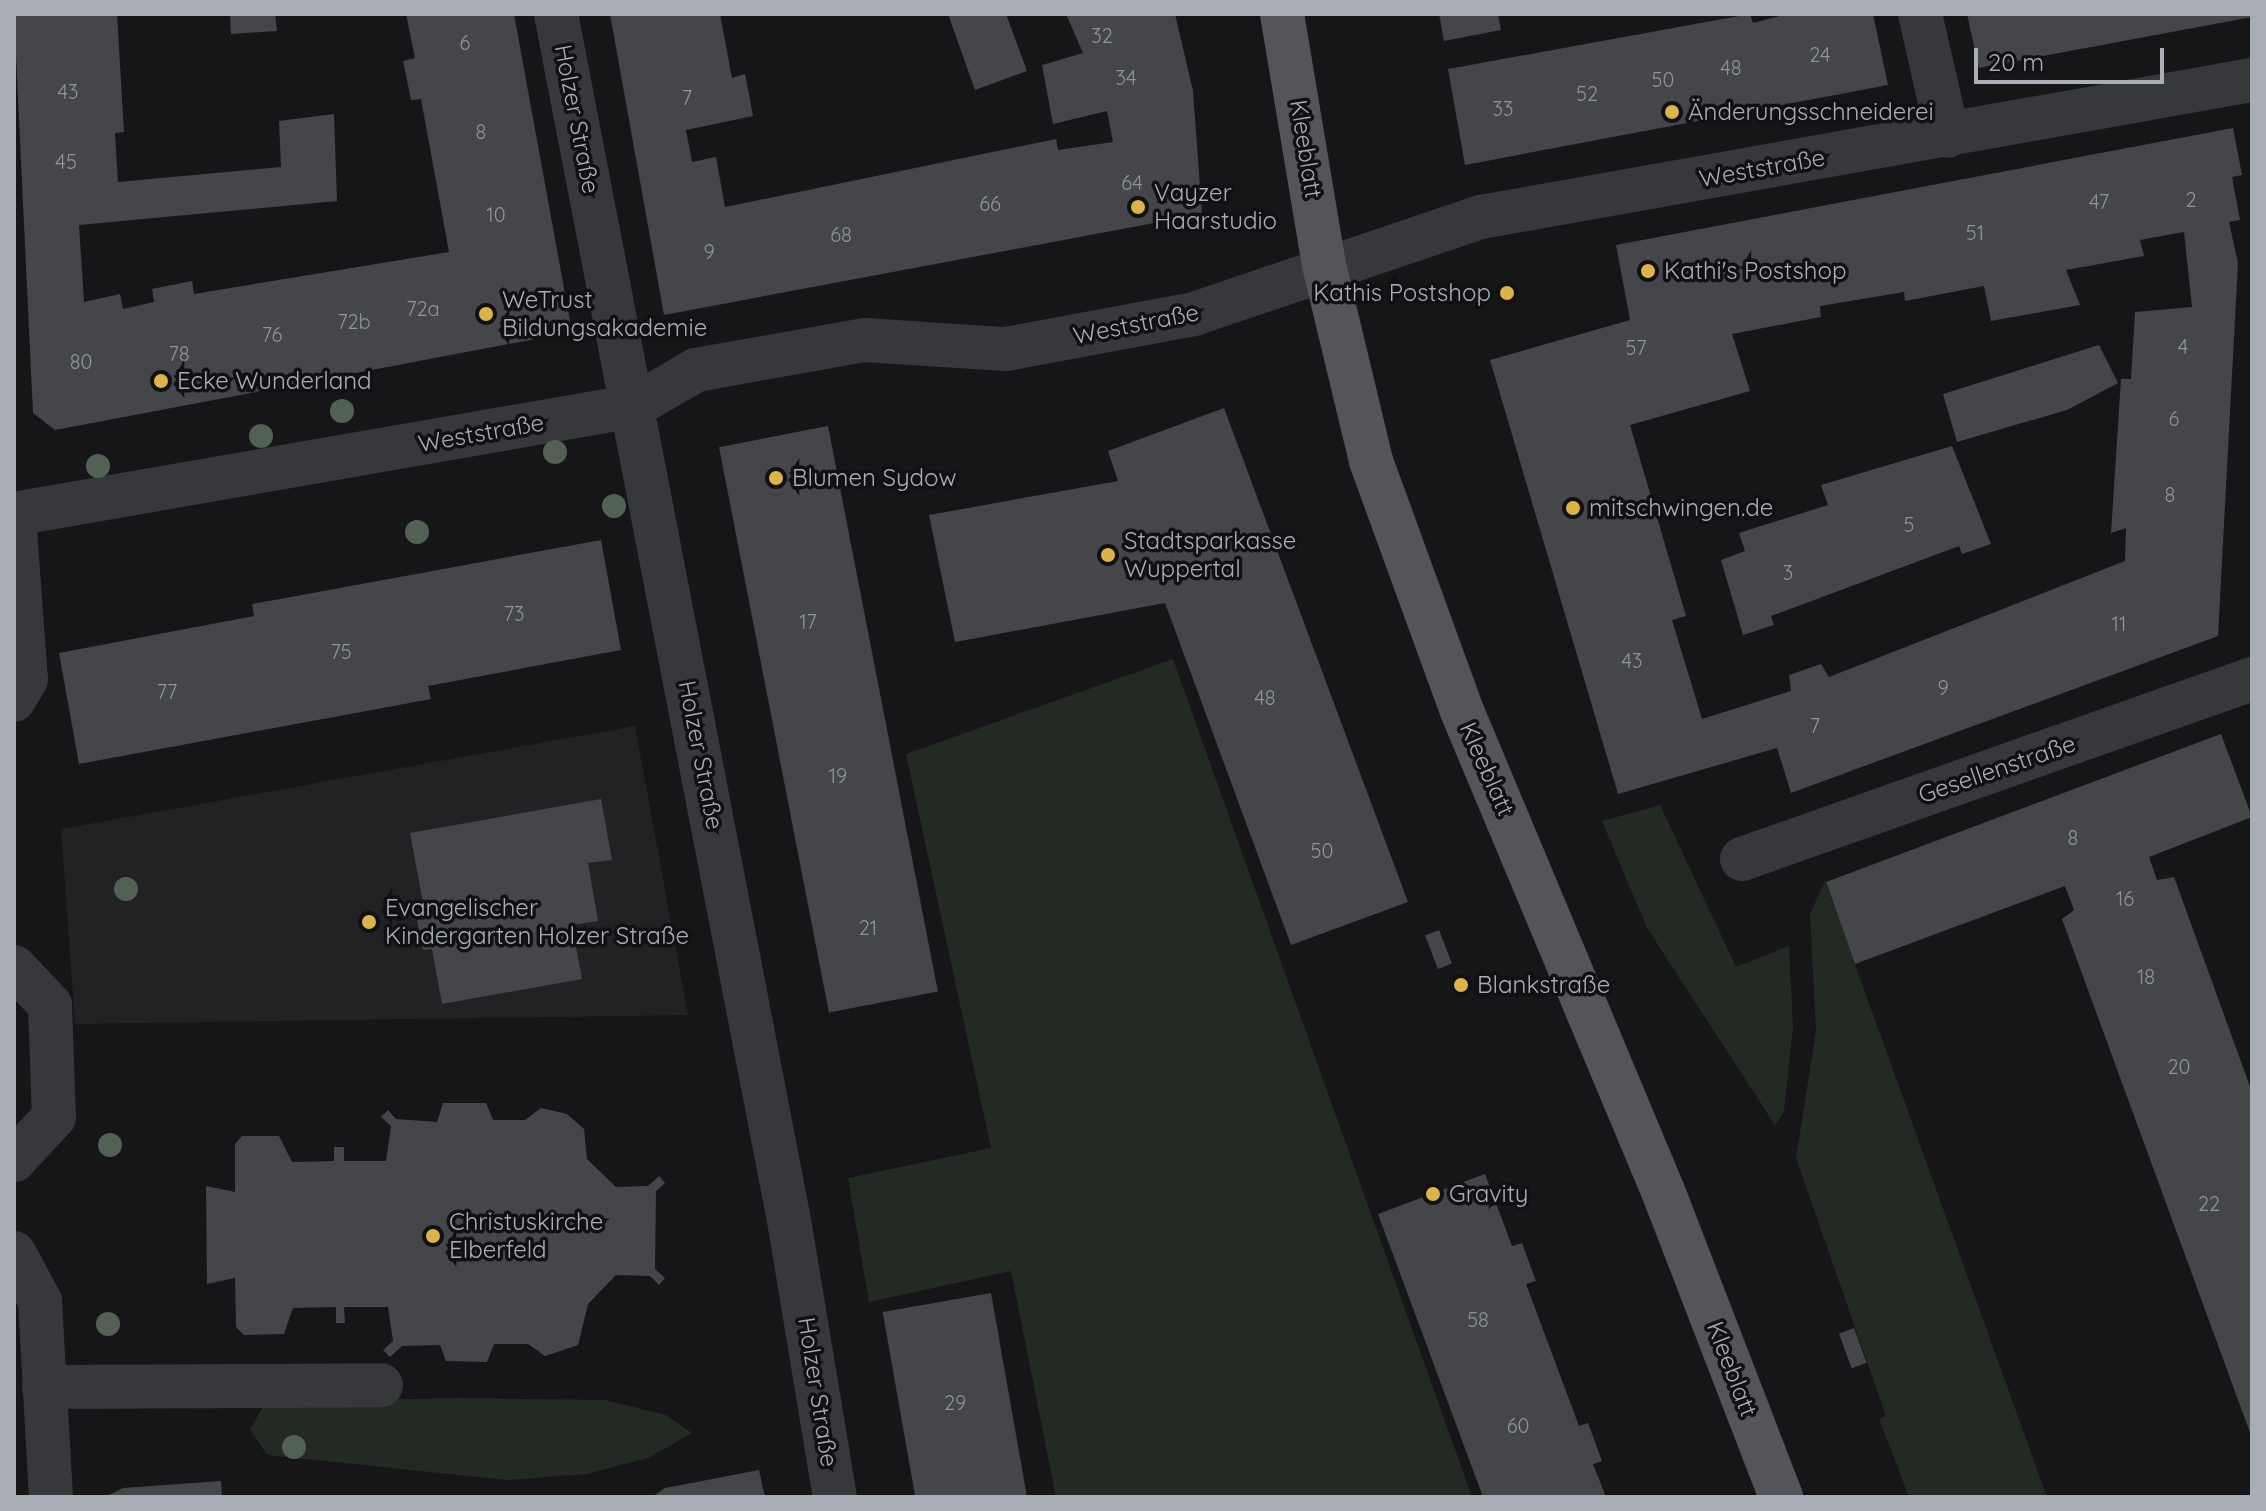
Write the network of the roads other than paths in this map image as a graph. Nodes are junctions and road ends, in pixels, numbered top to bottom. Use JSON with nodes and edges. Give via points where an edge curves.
{"nodes":[{"id":1,"x":556,"y":14,"type":"edge"},
{"id":2,"x":1282,"y":14,"type":"edge"},
{"id":3,"x":1920,"y":14,"type":"edge"},
{"id":4,"x":2252,"y":80,"type":"edge"},
{"id":5,"x":1948,"y":136,"type":"junction"},
{"id":6,"x":1324,"y":265,"type":"junction"},
{"id":7,"x":634,"y":406,"type":"junction"},
{"id":8,"x":14,"y":515,"type":"edge"},
{"id":9,"x":2252,"y":679,"type":"edge"},
{"id":10,"x":14,"y":700,"type":"edge"},
{"id":11,"x":1742,"y":859,"type":"dead end"},
{"id":12,"x":14,"y":967,"type":"edge"},
{"id":13,"x":14,"y":1160,"type":"edge"},
{"id":14,"x":14,"y":1253,"type":"edge"},
{"id":15,"x":381,"y":1385,"type":"dead end"},
{"id":16,"x":44,"y":1387,"type":"junction"},
{"id":17,"x":51,"y":1497,"type":"edge"},
{"id":18,"x":835,"y":1497,"type":"edge"},
{"id":19,"x":1781,"y":1497,"type":"edge"}],
"edges":[{"from":1,"to":7,"type":"street","name":"Holzer Straße"},
{"from":2,"to":6,"type":"main road","name":"Kleeblatt"},
{"from":3,"to":5,"type":"street"},
{"from":4,"to":5,"type":"street","name":"Weststraße"},
{"from":5,"to":6,"type":"street","name":"Weststraße","via":[[1481,217]]},
{"from":6,"to":7,"type":"street","name":"Weststraße","via":[[1194,314],[1006,349],[865,340],[696,370]]},
{"from":6,"to":19,"type":"main road","name":"Kleeblatt","via":[[1371,461],[1462,711],[1663,1191]]},
{"from":7,"to":8,"type":"street","name":"Weststraße"},
{"from":7,"to":18,"type":"street","name":"Holzer Straße"},
{"from":8,"to":10,"type":"street","via":[[26,679]]},
{"from":9,"to":11,"type":"street","name":"Gesellenstraße"},
{"from":12,"to":13,"type":"street","via":[[50,1005],[54,1117]]},
{"from":14,"to":16,"type":"street","via":[[40,1301]]},
{"from":15,"to":16,"type":"street"},
{"from":16,"to":17,"type":"street"}]}
